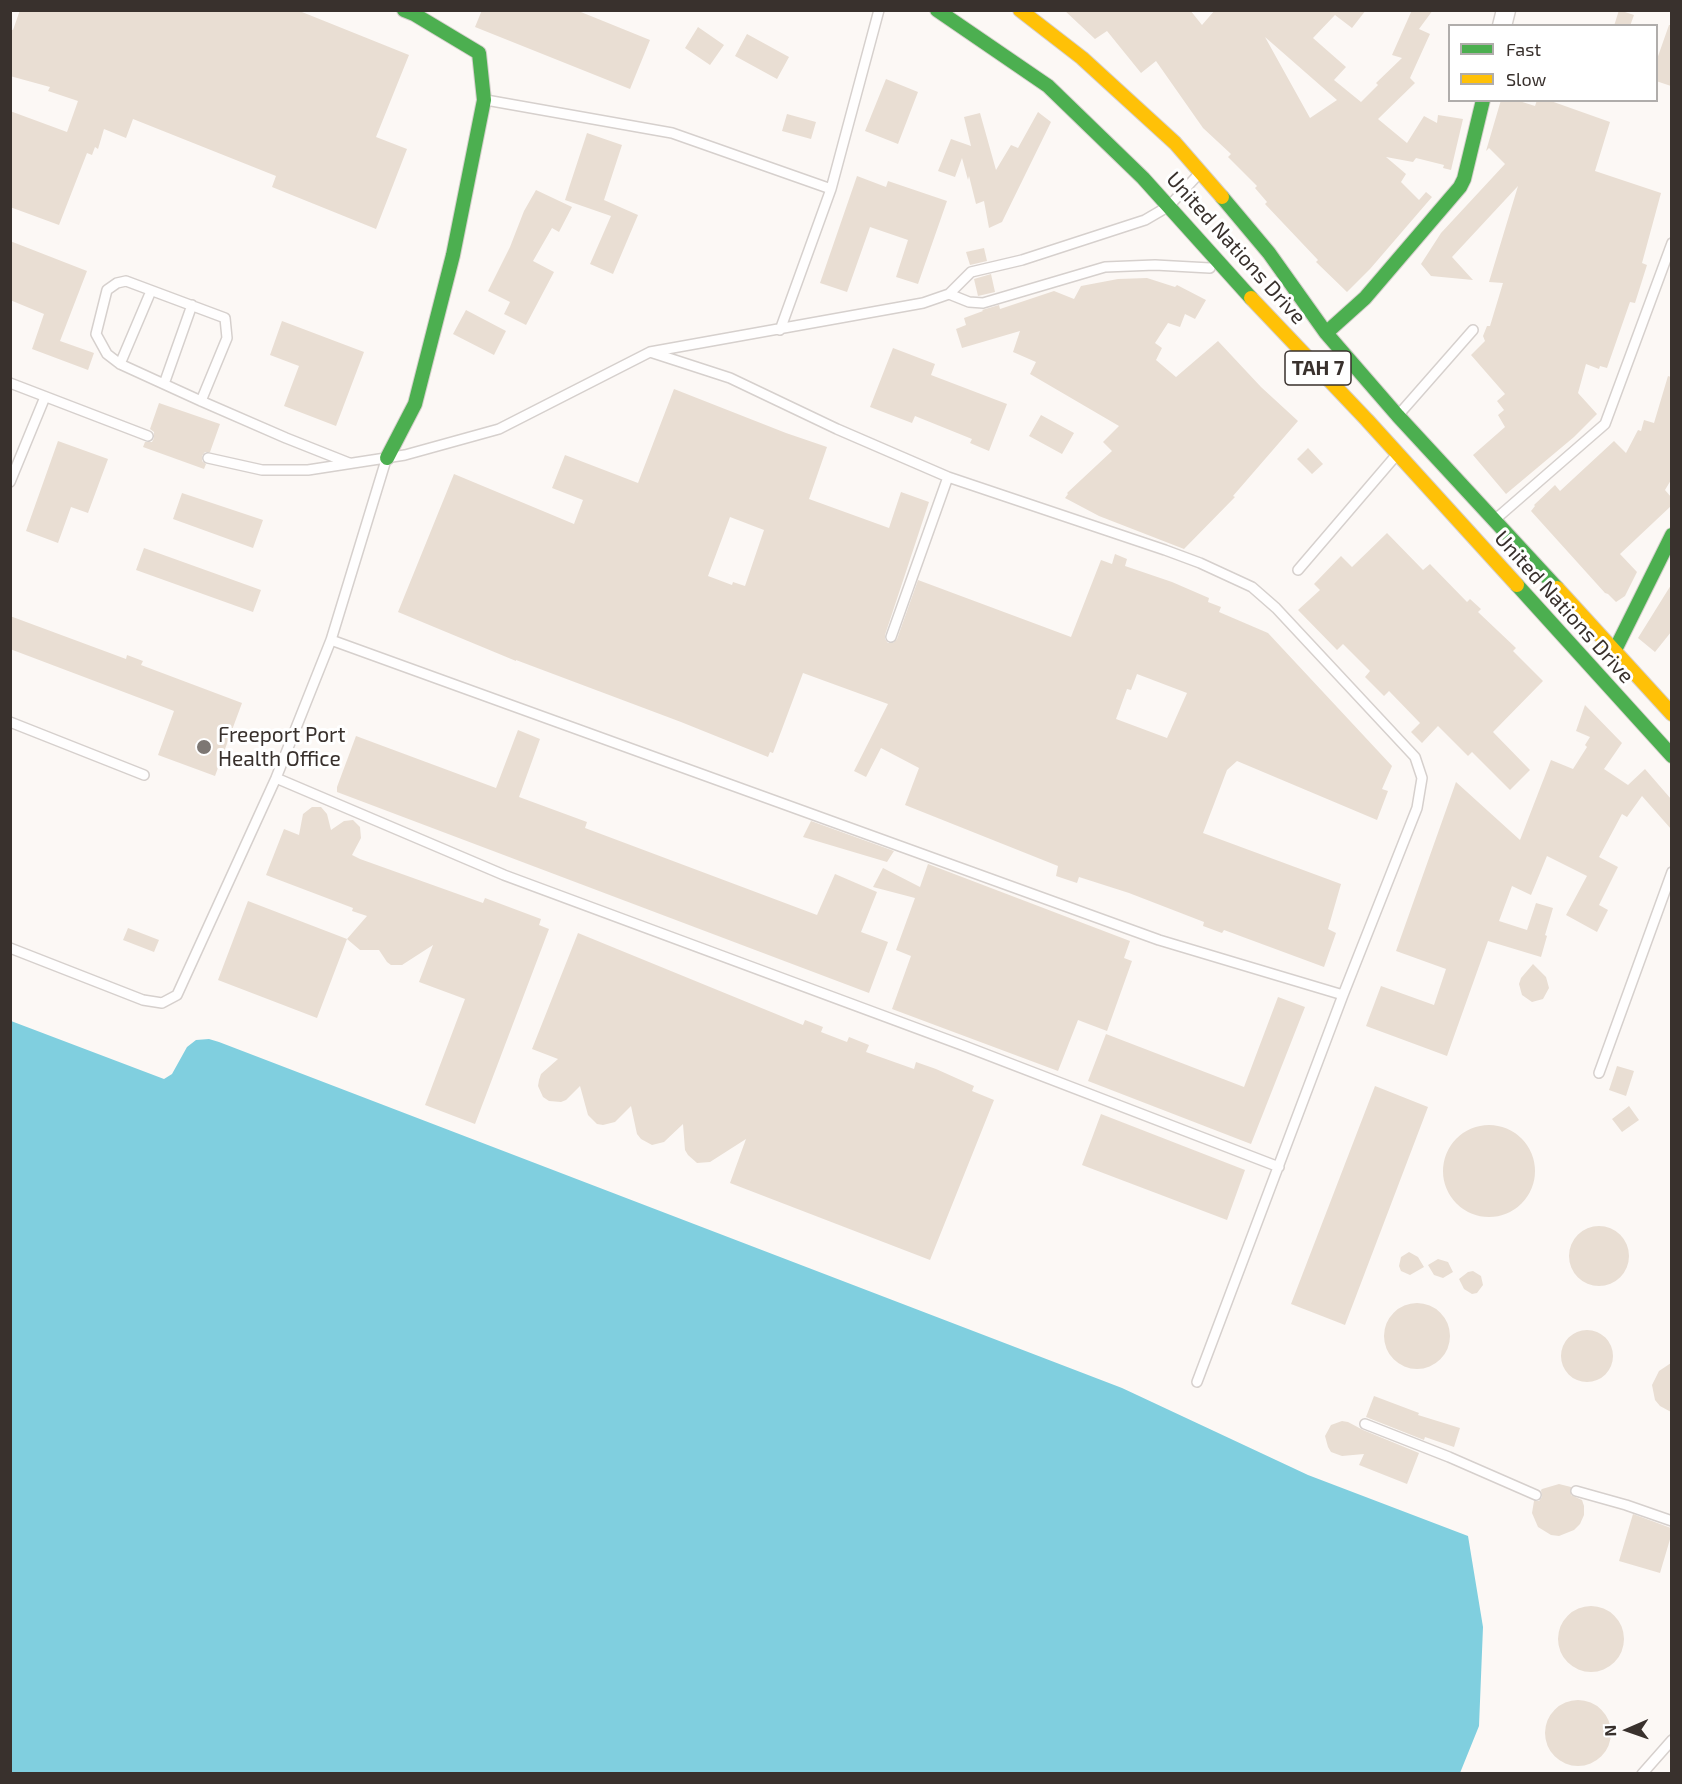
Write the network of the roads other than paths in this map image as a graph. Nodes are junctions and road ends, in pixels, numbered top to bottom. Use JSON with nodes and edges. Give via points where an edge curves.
{"nodes":[{"id":1,"x":404,"y":10,"type":"edge"},
{"id":2,"x":887,"y":10,"type":"edge"},
{"id":3,"x":937,"y":10,"type":"edge"},
{"id":4,"x":1020,"y":10,"type":"edge"},
{"id":5,"x":878,"y":13,"type":"edge"},
{"id":6,"x":484,"y":100,"type":"junction"},
{"id":7,"x":1483,"y":102,"type":"edge"},
{"id":8,"x":1201,"y":171,"type":"junction"},
{"id":9,"x":831,"y":189,"type":"junction"},
{"id":10,"x":1169,"y":206,"type":"junction"},
{"id":11,"x":1671,"y":243,"type":"edge"},
{"id":12,"x":1223,"y":269,"type":"junction"},
{"id":13,"x":152,"y":291,"type":"junction"},
{"id":14,"x":949,"y":294,"type":"junction"},
{"id":15,"x":192,"y":305,"type":"junction"},
{"id":16,"x":780,"y":330,"type":"junction"},
{"id":17,"x":1473,"y":330,"type":"dead end"},
{"id":18,"x":1326,"y":333,"type":"junction"},
{"id":19,"x":650,"y":352,"type":"junction"},
{"id":20,"x":120,"y":364,"type":"junction"},
{"id":21,"x":10,"y":383,"type":"edge"},
{"id":22,"x":164,"y":384,"type":"junction"},
{"id":23,"x":45,"y":397,"type":"junction"},
{"id":24,"x":201,"y":401,"type":"junction"},
{"id":25,"x":1398,"y":416,"type":"junction"},
{"id":26,"x":148,"y":436,"type":"dead end"},
{"id":27,"x":1396,"y":455,"type":"junction"},
{"id":28,"x":208,"y":458,"type":"dead end"},
{"id":29,"x":387,"y":458,"type":"junction"},
{"id":30,"x":351,"y":464,"type":"junction"},
{"id":31,"x":948,"y":477,"type":"junction"},
{"id":32,"x":10,"y":482,"type":"edge"},
{"id":33,"x":1494,"y":520,"type":"junction"},
{"id":34,"x":1671,"y":535,"type":"edge"},
{"id":35,"x":1298,"y":570,"type":"dead end"},
{"id":36,"x":891,"y":637,"type":"dead end"},
{"id":37,"x":331,"y":640,"type":"junction"},
{"id":38,"x":1614,"y":652,"type":"junction"},
{"id":39,"x":1671,"y":714,"type":"edge"},
{"id":40,"x":10,"y":722,"type":"edge"},
{"id":41,"x":1671,"y":756,"type":"edge"},
{"id":42,"x":144,"y":775,"type":"dead end"},
{"id":43,"x":276,"y":778,"type":"junction"},
{"id":44,"x":1671,"y":872,"type":"edge"},
{"id":45,"x":10,"y":948,"type":"edge"},
{"id":46,"x":1343,"y":995,"type":"junction"},
{"id":47,"x":1599,"y":1073,"type":"dead end"},
{"id":48,"x":1279,"y":1167,"type":"junction"},
{"id":49,"x":1197,"y":1383,"type":"dead end"},
{"id":50,"x":1365,"y":1424,"type":"dead end"},
{"id":51,"x":1576,"y":1491,"type":"dead end"},
{"id":52,"x":1536,"y":1495,"type":"dead end"},
{"id":53,"x":1671,"y":1521,"type":"edge"},
{"id":54,"x":1671,"y":1740,"type":"edge"},
{"id":55,"x":1642,"y":1773,"type":"edge"}],
"edges":[{"from":1,"to":6,"type":"main road","via":[[479,53]]},
{"from":2,"to":5,"type":"lane"},
{"from":3,"to":10,"type":"main road","name":"United Nations Drive","number":"TAH 7","via":[[1048,86]]},
{"from":4,"to":8,"type":"main road","name":"United Nations Drive","number":"TAH 7","via":[[1082,58],[1175,142]]},
{"from":5,"to":9,"type":"lane"},
{"from":6,"to":9,"type":"lane","via":[[672,133]]},
{"from":6,"to":29,"type":"main road","via":[[453,255],[415,404]]},
{"from":7,"to":18,"type":"main road","via":[[1460,187],[1365,298]]},
{"from":8,"to":10,"type":"lane"},
{"from":8,"to":18,"type":"main road","name":"United Nations Drive","number":"TAH 7","via":[[1269,253]]},
{"from":9,"to":16,"type":"lane"},
{"from":10,"to":12,"type":"main road","name":"United Nations Drive","number":"TAH 7"},
{"from":10,"to":14,"type":"lane","via":[[1145,220],[1022,261],[972,272]]},
{"from":11,"to":33,"type":"lane","via":[[1605,424]]},
{"from":12,"to":14,"type":"lane","via":[[1123,265],[983,303]]},
{"from":12,"to":27,"type":"main road","name":"United Nations Drive","number":"TAH 7"},
{"from":13,"to":15,"type":"lane"},
{"from":13,"to":20,"type":"lane"},
{"from":13,"to":20,"type":"lane","via":[[126,281],[107,290],[96,334],[107,354]]},
{"from":14,"to":16,"type":"lane","via":[[923,303]]},
{"from":15,"to":22,"type":"lane"},
{"from":15,"to":24,"type":"lane","via":[[225,318],[226,326],[227,338]]},
{"from":16,"to":19,"type":"lane"},
{"from":17,"to":25,"type":"lane"},
{"from":18,"to":25,"type":"main road","name":"United Nations Drive","number":"TAH 7"},
{"from":19,"to":29,"type":"lane","via":[[499,429]]},
{"from":19,"to":31,"type":"lane","via":[[730,378]]},
{"from":20,"to":22,"type":"lane"},
{"from":21,"to":23,"type":"lane"},
{"from":22,"to":24,"type":"lane"},
{"from":23,"to":26,"type":"lane"},
{"from":23,"to":32,"type":"lane"},
{"from":24,"to":30,"type":"lane"},
{"from":25,"to":33,"type":"main road","name":"United Nations Drive","number":"TAH 7"},
{"from":27,"to":35,"type":"lane"},
{"from":27,"to":41,"type":"main road","name":"United Nations Drive","number":"TAH 7"},
{"from":28,"to":30,"type":"lane","via":[[262,471]]},
{"from":29,"to":30,"type":"lane"},
{"from":29,"to":37,"type":"lane"},
{"from":31,"to":36,"type":"lane"},
{"from":31,"to":46,"type":"lane","via":[[1174,553],[1252,587],[1415,757],[1422,778],[1417,808]]},
{"from":33,"to":38,"type":"main road","name":"United Nations Drive","number":"TAH 7"},
{"from":34,"to":38,"type":"main road"},
{"from":37,"to":43,"type":"lane"},
{"from":37,"to":46,"type":"lane","via":[[1159,940]]},
{"from":38,"to":39,"type":"main road","name":"United Nations Drive","number":"TAH 7"},
{"from":40,"to":42,"type":"lane"},
{"from":43,"to":45,"type":"lane","via":[[177,995],[162,1003],[143,1000]]},
{"from":43,"to":48,"type":"lane","via":[[504,875]]},
{"from":44,"to":47,"type":"lane"},
{"from":46,"to":48,"type":"lane"},
{"from":48,"to":49,"type":"lane"},
{"from":50,"to":52,"type":"lane"},
{"from":51,"to":53,"type":"lane"},
{"from":54,"to":55,"type":"lane"}]}
